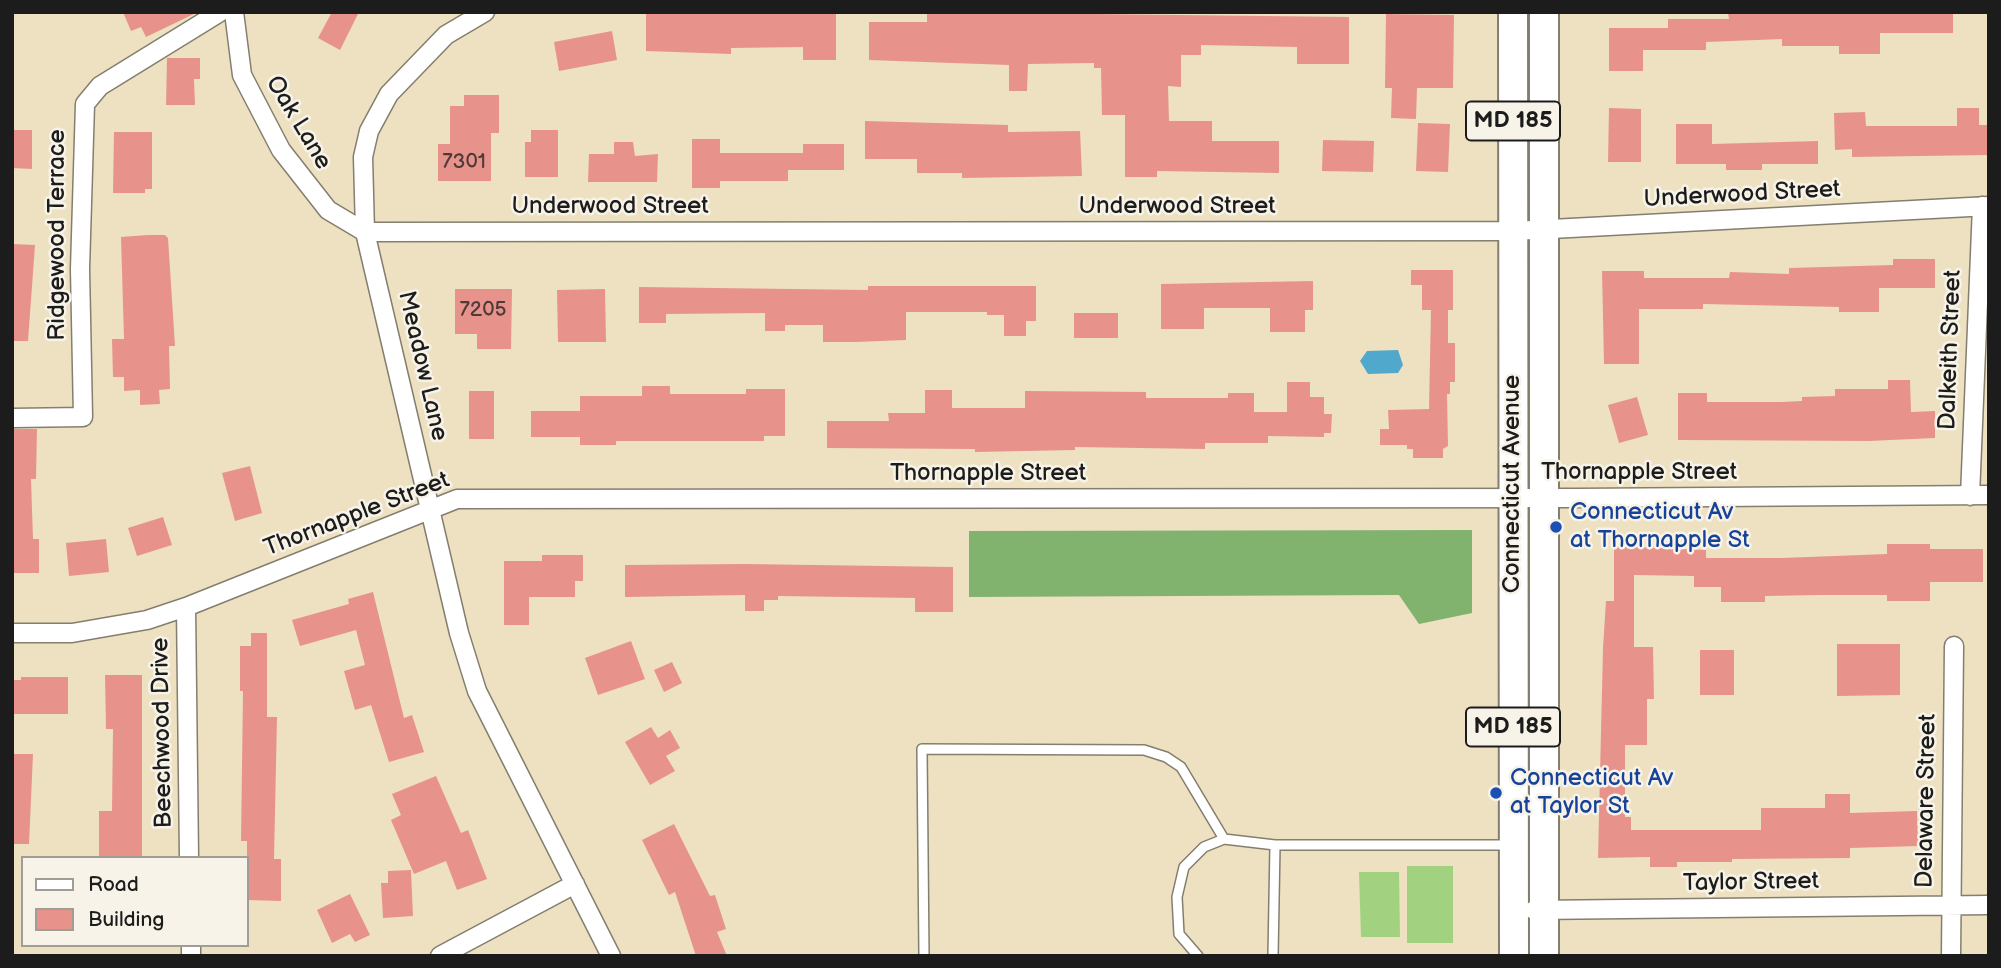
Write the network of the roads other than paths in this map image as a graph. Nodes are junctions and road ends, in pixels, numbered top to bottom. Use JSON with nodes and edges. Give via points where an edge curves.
{"nodes":[{"id":1,"x":220,"y":12,"type":"edge"},
{"id":2,"x":234,"y":12,"type":"edge"},
{"id":3,"x":485,"y":12,"type":"edge"},
{"id":4,"x":1513,"y":12,"type":"edge"},
{"id":5,"x":1544,"y":12,"type":"edge"},
{"id":6,"x":1985,"y":206,"type":"edge"},
{"id":7,"x":1544,"y":230,"type":"junction"},
{"id":8,"x":1513,"y":231,"type":"junction"},
{"id":9,"x":365,"y":232,"type":"junction"},
{"id":10,"x":12,"y":418,"type":"edge"},
{"id":11,"x":1989,"y":495,"type":"edge"},
{"id":12,"x":1970,"y":496,"type":"junction"},
{"id":13,"x":1513,"y":498,"type":"junction"},
{"id":14,"x":1544,"y":498,"type":"junction"},
{"id":15,"x":431,"y":509,"type":"junction"},
{"id":16,"x":186,"y":607,"type":"junction"},
{"id":17,"x":12,"y":633,"type":"edge"},
{"id":18,"x":1954,"y":646,"type":"dead end"},
{"id":19,"x":1224,"y":839,"type":"junction"},
{"id":20,"x":1275,"y":845,"type":"junction"},
{"id":21,"x":1528,"y":845,"type":"junction"},
{"id":22,"x":190,"y":856,"type":"edge"},
{"id":23,"x":575,"y":884,"type":"junction"},
{"id":24,"x":1951,"y":905,"type":"junction"},
{"id":25,"x":1989,"y":905,"type":"edge"},
{"id":26,"x":1514,"y":910,"type":"junction"},
{"id":27,"x":1544,"y":910,"type":"junction"},
{"id":28,"x":444,"y":955,"type":"edge"},
{"id":29,"x":611,"y":956,"type":"edge"},
{"id":30,"x":924,"y":956,"type":"edge"},
{"id":31,"x":1198,"y":956,"type":"edge"},
{"id":32,"x":1273,"y":956,"type":"edge"},
{"id":33,"x":1514,"y":956,"type":"edge"},
{"id":34,"x":1544,"y":956,"type":"edge"},
{"id":35,"x":1951,"y":956,"type":"edge"}],
"edges":[{"from":1,"to":10,"type":"street","name":"Ridgewood Terrace","via":[[100,86],[85,104],[80,259],[83,417]]},
{"from":2,"to":9,"type":"street","name":"Oak Lane","via":[[242,75],[281,150],[328,210]]},
{"from":3,"to":9,"type":"street","name":"Meadow Lane","via":[[446,35],[389,94],[369,131],[363,158]]},
{"from":4,"to":8,"type":"main road","name":"Connecticut Avenue","number":"MD 185"},
{"from":5,"to":7,"type":"main road","name":"Connecticut Avenue","number":"MD 185"},
{"from":6,"to":7,"type":"street","name":"Underwood Street"},
{"from":6,"to":12,"type":"street","name":"Dalkeith Street"},
{"from":7,"to":8,"type":"street","name":"Underwood Street"},
{"from":7,"to":14,"type":"main road","name":"Connecticut Avenue","number":"MD 185"},
{"from":8,"to":9,"type":"street","name":"Underwood Street"},
{"from":8,"to":13,"type":"main road","name":"Connecticut Avenue","number":"MD 185"},
{"from":9,"to":15,"type":"street","name":"Meadow Lane"},
{"from":11,"to":12,"type":"street","name":"Thornapple Street"},
{"from":12,"to":14,"type":"street","name":"Thornapple Street"},
{"from":13,"to":14,"type":"street","name":"Thornapple Street"},
{"from":13,"to":15,"type":"street","name":"Thornapple Street","via":[[457,499]]},
{"from":13,"to":21,"type":"main road","name":"Connecticut Avenue","number":"MD 185"},
{"from":14,"to":21,"type":"main road","name":"Connecticut Avenue","number":"MD 185"},
{"from":15,"to":16,"type":"street","name":"Thornapple Street"},
{"from":15,"to":23,"type":"street","name":"Meadow Lane","via":[[477,691]]},
{"from":16,"to":17,"type":"street","name":"Thornapple Street","via":[[97,630]]},
{"from":16,"to":22,"type":"street","name":"Beechwood Drive"},
{"from":18,"to":24,"type":"street","name":"Delaware Street"},
{"from":19,"to":20,"type":"lane"},
{"from":19,"to":30,"type":"lane","via":[[1181,767],[1144,750],[922,749]]},
{"from":19,"to":31,"type":"lane","via":[[1204,847],[1184,867],[1177,897],[1179,934]]},
{"from":20,"to":21,"type":"lane"},
{"from":20,"to":32,"type":"lane"},
{"from":21,"to":26,"type":"main road","name":"Connecticut Avenue","number":"MD 185"},
{"from":21,"to":27,"type":"main road","name":"Connecticut Avenue","number":"MD 185"},
{"from":23,"to":28,"type":"street"},
{"from":23,"to":29,"type":"street","name":"Meadow Lane"},
{"from":24,"to":25,"type":"street","name":"Taylor Street"},
{"from":24,"to":27,"type":"street","name":"Taylor Street"},
{"from":24,"to":35,"type":"street","name":"Delaware Street"},
{"from":26,"to":27,"type":"street","name":"Taylor Street"},
{"from":26,"to":33,"type":"main road","name":"Connecticut Avenue","number":"MD 185"},
{"from":27,"to":34,"type":"main road","name":"Connecticut Avenue","number":"MD 185"}]}
